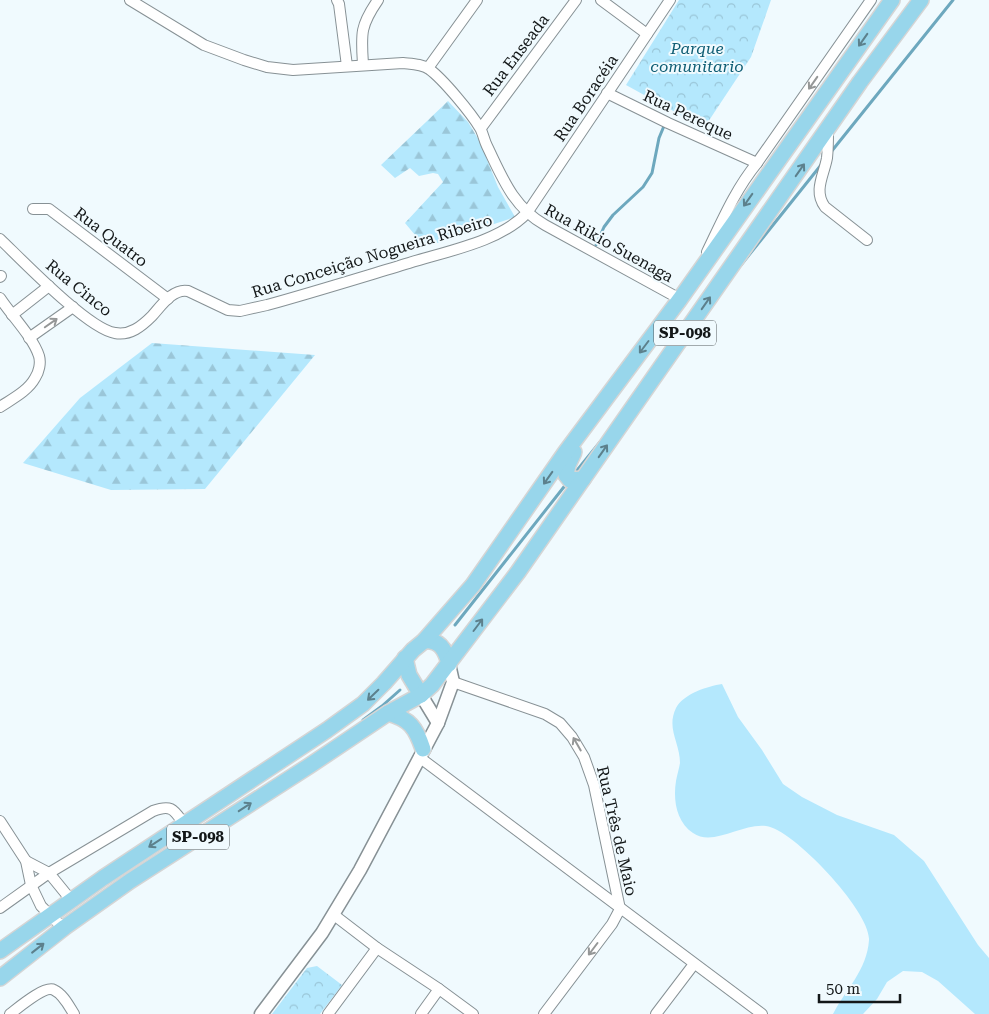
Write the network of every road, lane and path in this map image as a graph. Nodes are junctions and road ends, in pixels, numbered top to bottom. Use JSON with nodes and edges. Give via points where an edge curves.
{"nodes":[{"id":1,"x":130,"y":0,"type":"edge"},
{"id":2,"x":337,"y":0,"type":"edge"},
{"id":3,"x":378,"y":0,"type":"edge"},
{"id":4,"x":477,"y":0,"type":"edge"},
{"id":5,"x":576,"y":0,"type":"edge"},
{"id":6,"x":601,"y":0,"type":"edge"},
{"id":7,"x":670,"y":0,"type":"edge"},
{"id":8,"x":871,"y":0,"type":"edge"},
{"id":9,"x":892,"y":0,"type":"edge"},
{"id":10,"x":921,"y":0,"type":"edge"},
{"id":11,"x":647,"y":34,"type":"junction"},
{"id":12,"x":363,"y":64,"type":"junction"},
{"id":13,"x":347,"y":66,"type":"junction"},
{"id":14,"x":428,"y":68,"type":"junction"},
{"id":15,"x":607,"y":92,"type":"junction"},
{"id":16,"x":481,"y":128,"type":"junction"},
{"id":17,"x":828,"y":131,"type":"junction"},
{"id":18,"x":757,"y":163,"type":"junction"},
{"id":19,"x":33,"y":209,"type":"dead end"},
{"id":20,"x":527,"y":213,"type":"junction"},
{"id":21,"x":0,"y":239,"type":"edge"},
{"id":22,"x":867,"y":240,"type":"dead end"},
{"id":23,"x":696,"y":276,"type":"junction"},
{"id":24,"x":49,"y":286,"type":"junction"},
{"id":25,"x":0,"y":298,"type":"edge"},
{"id":26,"x":168,"y":299,"type":"junction"},
{"id":27,"x":680,"y":299,"type":"junction"},
{"id":28,"x":74,"y":307,"type":"junction"},
{"id":29,"x":12,"y":315,"type":"junction"},
{"id":30,"x":29,"y":338,"type":"junction"},
{"id":31,"x":0,"y":408,"type":"edge"},
{"id":32,"x":586,"y":425,"type":"junction"},
{"id":33,"x":583,"y":479,"type":"junction"},
{"id":34,"x":424,"y":641,"type":"junction"},
{"id":35,"x":405,"y":658,"type":"junction"},
{"id":36,"x":449,"y":664,"type":"junction"},
{"id":37,"x":452,"y":682,"type":"junction"},
{"id":38,"x":421,"y":694,"type":"junction"},
{"id":39,"x":388,"y":713,"type":"junction"},
{"id":40,"x":438,"y":723,"type":"junction"},
{"id":41,"x":421,"y":753,"type":"junction"},
{"id":42,"x":0,"y":821,"type":"edge"},
{"id":43,"x":184,"y":824,"type":"junction"},
{"id":44,"x":26,"y":861,"type":"junction"},
{"id":45,"x":50,"y":873,"type":"junction"},
{"id":46,"x":31,"y":885,"type":"junction"},
{"id":47,"x":70,"y":900,"type":"junction"},
{"id":48,"x":0,"y":908,"type":"edge"},
{"id":49,"x":620,"y":909,"type":"junction"},
{"id":50,"x":334,"y":915,"type":"junction"},
{"id":51,"x":50,"y":916,"type":"junction"},
{"id":52,"x":65,"y":926,"type":"junction"},
{"id":53,"x":377,"y":948,"type":"junction"},
{"id":54,"x":0,"y":951,"type":"edge"},
{"id":55,"x":694,"y":964,"type":"junction"},
{"id":56,"x":0,"y":978,"type":"edge"},
{"id":57,"x":439,"y":989,"type":"junction"},
{"id":58,"x":10,"y":1014,"type":"edge"},
{"id":59,"x":74,"y":1014,"type":"edge"},
{"id":60,"x":261,"y":1014,"type":"edge"},
{"id":61,"x":328,"y":1014,"type":"edge"},
{"id":62,"x":421,"y":1014,"type":"edge"},
{"id":63,"x":473,"y":1014,"type":"edge"},
{"id":64,"x":544,"y":1014,"type":"edge"},
{"id":65,"x":656,"y":1014,"type":"edge"},
{"id":66,"x":762,"y":1014,"type":"edge"}],
"edges":[{"from":1,"to":13,"type":"street","via":[[204,45],[267,67],[293,70]]},
{"from":2,"to":13,"type":"street"},
{"from":3,"to":12,"type":"street","via":[[363,27]]},
{"from":4,"to":14,"type":"street"},
{"from":5,"to":16,"type":"street","name":"Rua Enseada"},
{"from":6,"to":11,"type":"street"},
{"from":7,"to":11,"type":"street","name":"Rua Boracéia"},
{"from":8,"to":18,"type":"street","one_way":true},
{"from":9,"to":23,"type":"main road","number":"SP-098","one_way":true},
{"from":10,"to":17,"type":"main road","number":"SP-098"},
{"from":11,"to":15,"type":"street","name":"Rua Boracéia"},
{"from":12,"to":13,"type":"street"},
{"from":12,"to":14,"type":"street","via":[[403,63]]},
{"from":14,"to":16,"type":"street","name":"Rua Rikio Suenaga"},
{"from":15,"to":18,"type":"street","name":"Rua Pereque"},
{"from":15,"to":20,"type":"street","name":"Rua Boracéia"},
{"from":16,"to":20,"type":"street","name":"Rua Rikio Suenaga","via":[[505,185]]},
{"from":17,"to":22,"type":"street","via":[[826,161],[819,186],[821,202]]},
{"from":33,"to":17,"type":"main road","number":"SP-098","one_way":true},
{"from":18,"to":23,"type":"street","via":[[734,195]]},
{"from":19,"to":26,"type":"street","name":"Rua Quatro","via":[[49,209]]},
{"from":20,"to":26,"type":"street","name":"Rua Conceição Nogueira Ribeiro","via":[[508,229],[468,245],[267,306],[228,310],[183,290]]},
{"from":20,"to":27,"type":"street","name":"Rua Rikio Suenaga"},
{"from":21,"to":24,"type":"street","name":"Rua Cinco"},
{"from":23,"to":27,"type":"main road","number":"SP-098"},
{"from":24,"to":28,"type":"street","name":"Rua Cinco"},
{"from":24,"to":29,"type":"street"},
{"from":25,"to":29,"type":"street"},
{"from":26,"to":28,"type":"street","name":"Rua Cinco","via":[[138,328],[126,333],[99,327]]},
{"from":27,"to":32,"type":"main road","number":"SP-098","one_way":true},
{"from":30,"to":28,"type":"street","one_way":true},
{"from":29,"to":30,"type":"street"},
{"from":30,"to":31,"type":"street","via":[[39,356],[40,367],[24,391]]},
{"from":32,"to":33,"type":"main road","via":[[566,471],[570,480]]},
{"from":32,"to":34,"type":"main road","number":"SP-098","one_way":true,"via":[[473,585]]},
{"from":36,"to":33,"type":"main road","number":"SP-098","one_way":true},
{"from":34,"to":35,"type":"main road","number":"SP-098"},
{"from":34,"to":36,"type":"main road","via":[[430,640],[442,646]]},
{"from":35,"to":38,"type":"main road","via":[[409,675]]},
{"from":35,"to":43,"type":"main road","number":"SP-098","one_way":true,"via":[[363,704]]},
{"from":36,"to":37,"type":"street"},
{"from":36,"to":38,"type":"main road","number":"SP-098"},
{"from":37,"to":40,"type":"street"},
{"from":49,"to":37,"type":"street","name":"Rua Três de Maio","one_way":true,"via":[[594,785],[584,757],[572,737],[560,723],[545,714]]},
{"from":38,"to":39,"type":"main road","number":"SP-098"},
{"from":38,"to":40,"type":"street"},
{"from":39,"to":41,"type":"main road","via":[[409,722],[418,736]]},
{"from":52,"to":39,"type":"main road","number":"SP-098","one_way":true},
{"from":40,"to":41,"type":"street"},
{"from":41,"to":49,"type":"street"},
{"from":41,"to":50,"type":"street"},
{"from":42,"to":44,"type":"street"},
{"from":43,"to":45,"type":"street","via":[[174,810],[161,808]]},
{"from":43,"to":47,"type":"main road","number":"SP-098","one_way":true},
{"from":44,"to":45,"type":"street"},
{"from":44,"to":46,"type":"street"},
{"from":45,"to":46,"type":"street"},
{"from":45,"to":47,"type":"street"},
{"from":46,"to":48,"type":"street"},
{"from":46,"to":51,"type":"street"},
{"from":47,"to":51,"type":"main road","number":"SP-098"},
{"from":49,"to":55,"type":"street"},
{"from":49,"to":64,"type":"street","name":"Rua Três de Maio","one_way":true},
{"from":50,"to":53,"type":"street"},
{"from":50,"to":60,"type":"street"},
{"from":51,"to":52,"type":"street"},
{"from":51,"to":54,"type":"main road","number":"SP-098"},
{"from":56,"to":52,"type":"main road","number":"SP-098","one_way":true},
{"from":53,"to":57,"type":"street"},
{"from":53,"to":61,"type":"street"},
{"from":55,"to":65,"type":"street"},
{"from":55,"to":66,"type":"street"},
{"from":57,"to":62,"type":"street"},
{"from":57,"to":63,"type":"street"},
{"from":58,"to":59,"type":"street","via":[[49,988],[61,996]]}]}
